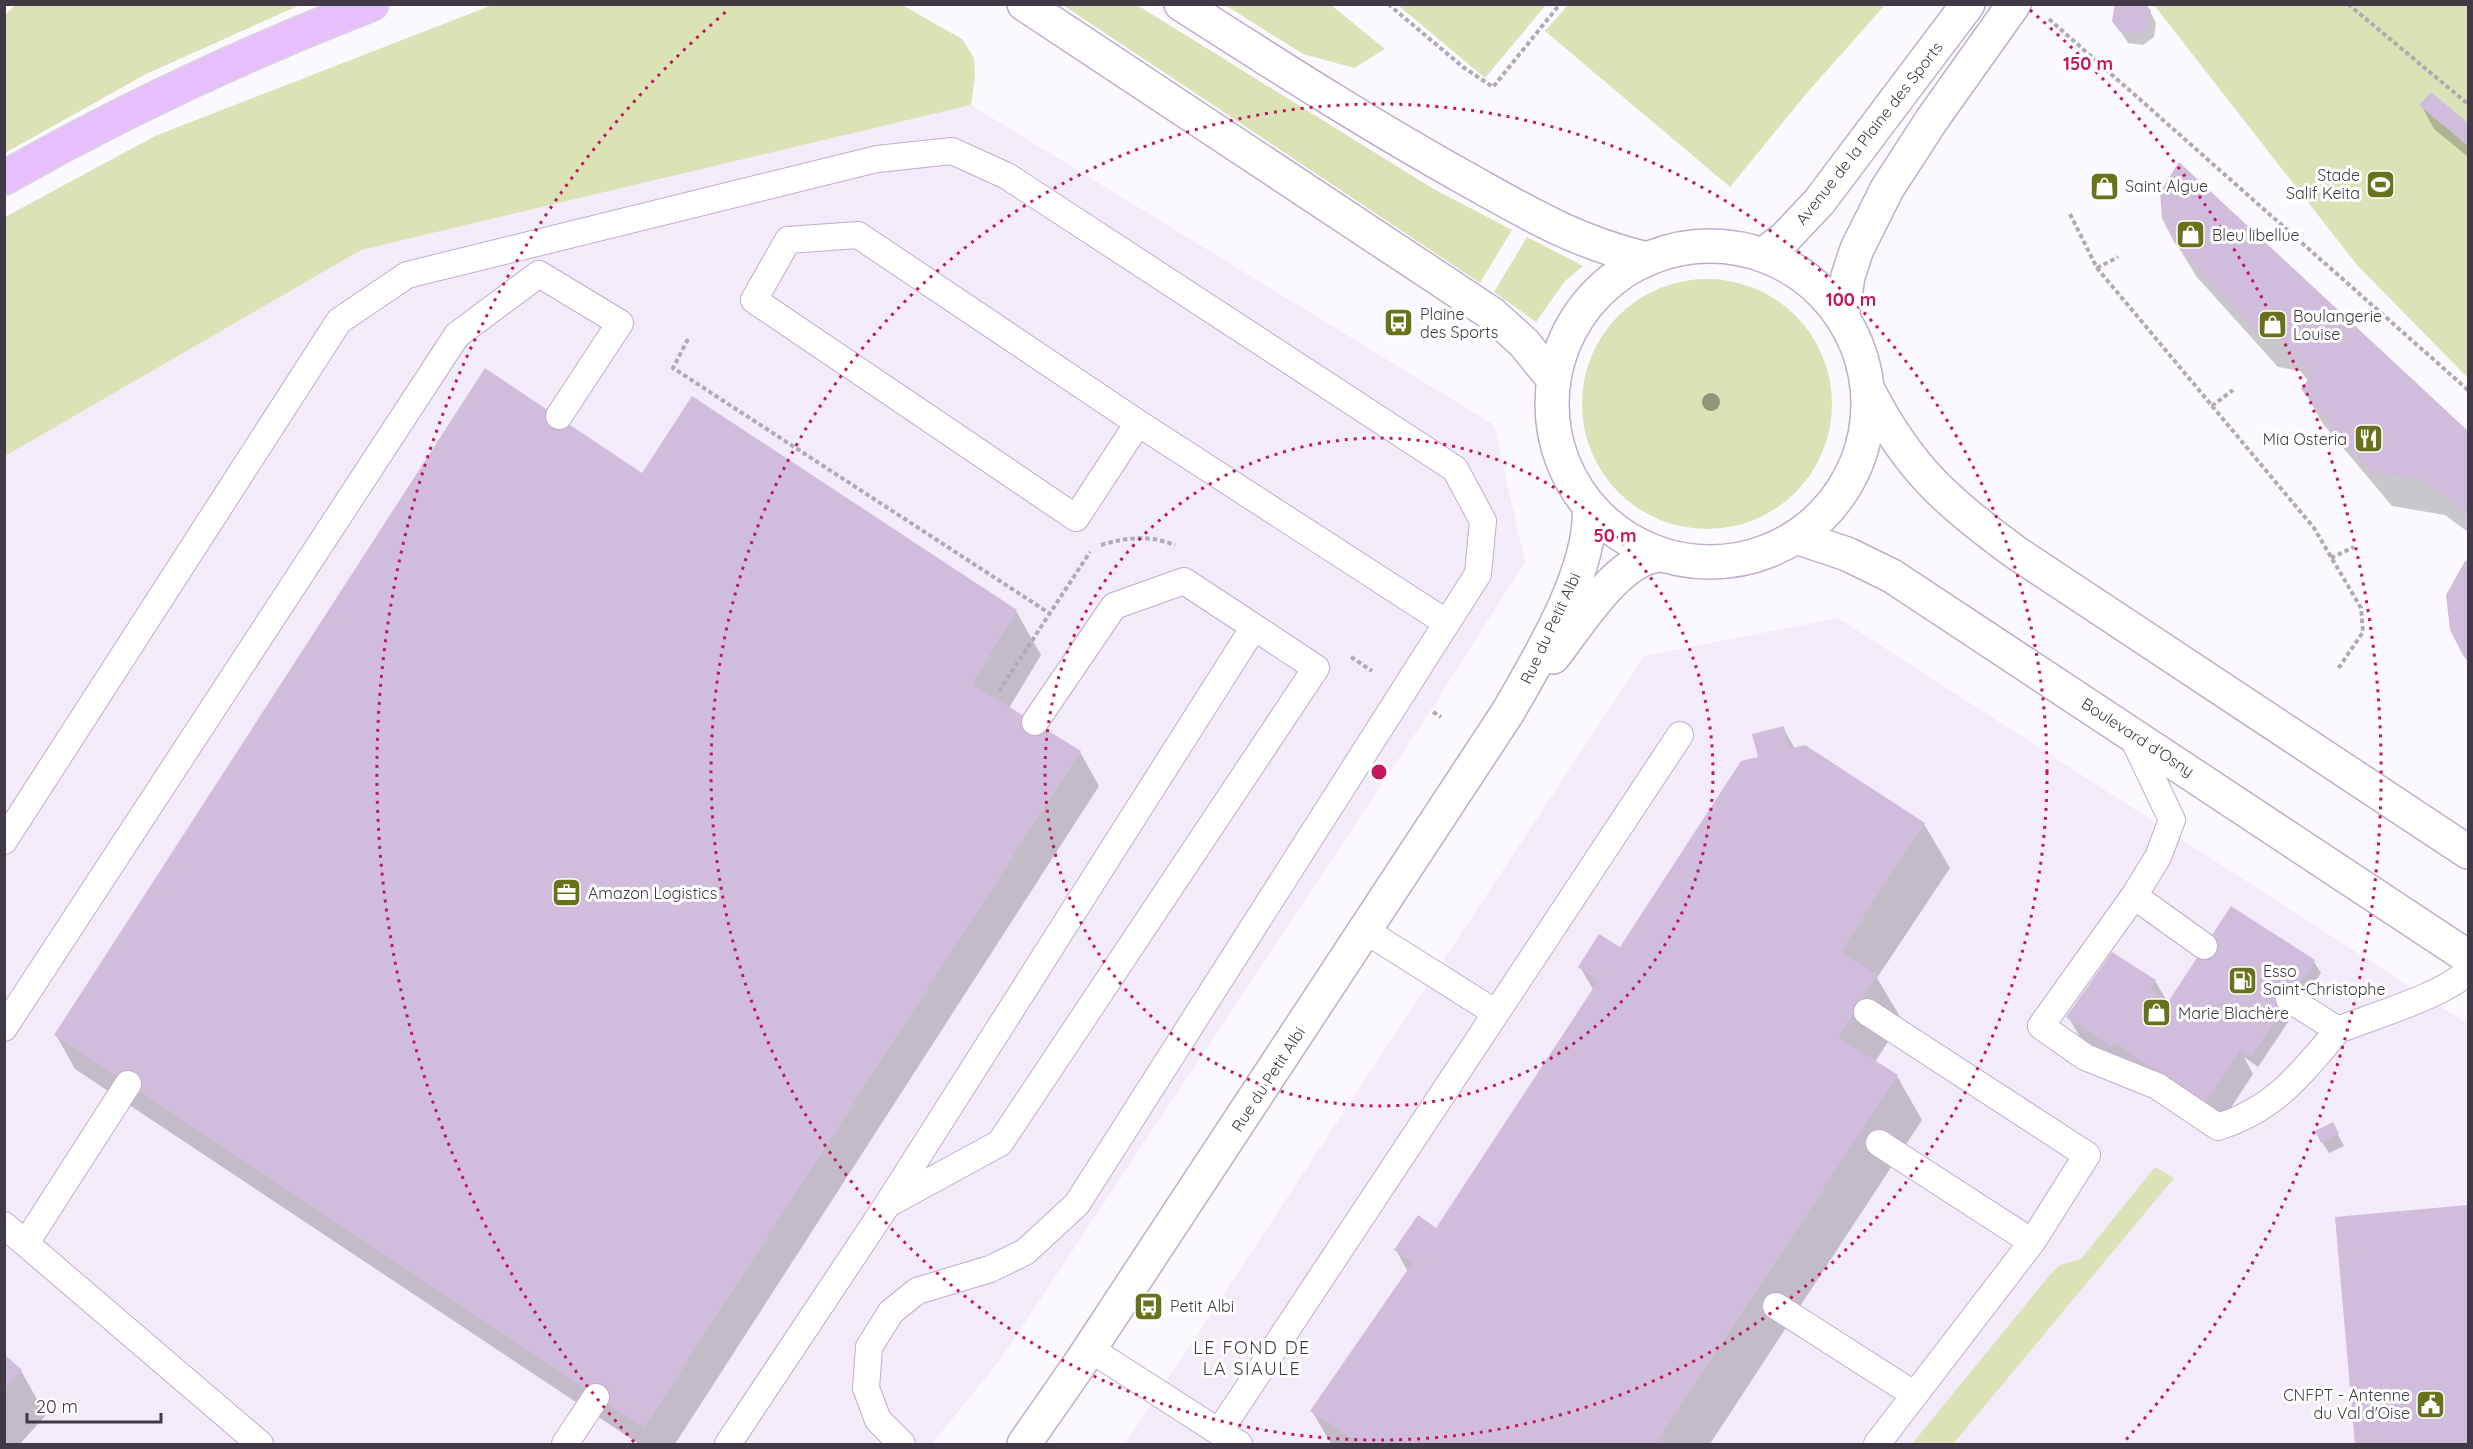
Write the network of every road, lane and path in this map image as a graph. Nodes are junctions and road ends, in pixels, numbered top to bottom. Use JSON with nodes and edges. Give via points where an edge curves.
{"nodes":[{"id":1,"x":372,"y":4,"type":"edge"},
{"id":2,"x":1024,"y":4,"type":"edge"},
{"id":3,"x":1181,"y":4,"type":"edge"},
{"id":4,"x":1388,"y":4,"type":"edge"},
{"id":5,"x":1560,"y":4,"type":"edge"},
{"id":6,"x":1968,"y":4,"type":"edge"},
{"id":7,"x":2014,"y":4,"type":"edge"},
{"id":8,"x":2348,"y":4,"type":"edge"},
{"id":9,"x":2048,"y":19,"type":"dead end"},
{"id":10,"x":2469,"y":104,"type":"edge"},
{"id":11,"x":4,"y":178,"type":"edge"},
{"id":12,"x":2070,"y":214,"type":"dead end"},
{"id":13,"x":1763,"y":255,"type":"junction"},
{"id":14,"x":2118,"y":256,"type":"dead end"},
{"id":15,"x":1647,"y":259,"type":"junction"},
{"id":16,"x":2097,"y":268,"type":"junction"},
{"id":17,"x":1842,"y":317,"type":"junction"},
{"id":18,"x":688,"y":339,"type":"dead end"},
{"id":19,"x":1554,"y":380,"type":"junction"},
{"id":20,"x":1867,"y":388,"type":"junction"},
{"id":21,"x":2233,"y":390,"type":"dead end"},
{"id":22,"x":2469,"y":390,"type":"edge"},
{"id":23,"x":2212,"y":406,"type":"junction"},
{"id":24,"x":559,"y":416,"type":"dead end"},
{"id":25,"x":1138,"y":423,"type":"junction"},
{"id":26,"x":1589,"y":506,"type":"junction"},
{"id":27,"x":1796,"y":537,"type":"junction"},
{"id":28,"x":2354,"y":547,"type":"dead end"},
{"id":29,"x":1661,"y":555,"type":"junction"},
{"id":30,"x":2331,"y":558,"type":"junction"},
{"id":31,"x":1049,"y":613,"type":"dead end"},
{"id":32,"x":1447,"y":623,"type":"junction"},
{"id":33,"x":1254,"y":627,"type":"junction"},
{"id":34,"x":2338,"y":669,"type":"dead end"},
{"id":35,"x":1508,"y":712,"type":"junction"},
{"id":36,"x":1035,"y":722,"type":"dead end"},
{"id":37,"x":2130,"y":731,"type":"junction"},
{"id":38,"x":1680,"y":735,"type":"dead end"},
{"id":39,"x":4,"y":840,"type":"edge"},
{"id":40,"x":2469,"y":852,"type":"edge"},
{"id":41,"x":2134,"y":896,"type":"junction"},
{"id":42,"x":1366,"y":931,"type":"junction"},
{"id":43,"x":2204,"y":946,"type":"dead end"},
{"id":44,"x":2469,"y":957,"type":"edge"},
{"id":45,"x":2469,"y":972,"type":"edge"},
{"id":46,"x":2289,"y":999,"type":"dead end"},
{"id":47,"x":1867,"y":1012,"type":"dead end"},
{"id":48,"x":1496,"y":1013,"type":"junction"},
{"id":49,"x":4,"y":1028,"type":"edge"},
{"id":50,"x":2338,"y":1030,"type":"junction"},
{"id":51,"x":128,"y":1084,"type":"dead end"},
{"id":52,"x":1879,"y":1143,"type":"dead end"},
{"id":53,"x":887,"y":1205,"type":"junction"},
{"id":54,"x":4,"y":1225,"type":"edge"},
{"id":55,"x":2032,"y":1242,"type":"junction"},
{"id":56,"x":26,"y":1243,"type":"junction"},
{"id":57,"x":1776,"y":1306,"type":"dead end"},
{"id":58,"x":1090,"y":1349,"type":"junction"},
{"id":59,"x":1915,"y":1395,"type":"junction"},
{"id":60,"x":596,"y":1397,"type":"dead end"},
{"id":61,"x":1229,"y":1438,"type":"edge"},
{"id":62,"x":261,"y":1444,"type":"edge"},
{"id":63,"x":565,"y":1444,"type":"edge"},
{"id":64,"x":728,"y":1444,"type":"edge"},
{"id":65,"x":902,"y":1444,"type":"edge"},
{"id":66,"x":1024,"y":1444,"type":"edge"},
{"id":67,"x":1877,"y":1444,"type":"edge"}],
"edges":[{"from":1,"to":11,"type":"highway","via":[[295,34],[158,98]]},
{"from":2,"to":19,"type":"main road","via":[[1492,314],[1524,343]]},
{"from":3,"to":15,"type":"main road","via":[[1388,135],[1553,227],[1611,250]]},
{"from":4,"to":5,"type":"path","via":[[1493,87]]},
{"from":6,"to":13,"type":"main road","name":"Avenue de la Plaine des Sports","via":[[1819,202]]},
{"from":7,"to":17,"type":"main road","via":[[1887,189],[1857,249]]},
{"from":8,"to":10,"type":"path"},
{"from":9,"to":22,"type":"path"},
{"from":12,"to":16,"type":"path"},
{"from":13,"to":15,"type":"main road","via":[[1743,249],[1702,246]]},
{"from":13,"to":17,"type":"main road","via":[[1807,279]]},
{"from":14,"to":16,"type":"path"},
{"from":15,"to":19,"type":"main road","via":[[1624,272],[1591,301],[1566,338]]},
{"from":16,"to":23,"type":"path"},
{"from":17,"to":20,"type":"main road","via":[[1855,339]]},
{"from":18,"to":31,"type":"path","via":[[673,368]]},
{"from":19,"to":26,"type":"main road","via":[[1552,403],[1558,449],[1566,470]]},
{"from":20,"to":27,"type":"main road","via":[[1865,438],[1857,462],[1833,504]]},
{"from":20,"to":40,"type":"main road","via":[[1906,455],[1970,519],[2032,564]]},
{"from":21,"to":23,"type":"path"},
{"from":23,"to":30,"type":"path","via":[[2314,528]]},
{"from":24,"to":49,"type":"lane","via":[[620,323],[539,274],[457,335]]},
{"from":25,"to":25,"type":"lane","via":[[858,235],[788,240],[754,300],[1076,518]]},
{"from":25,"to":32,"type":"lane"},
{"from":26,"to":29,"type":"main road","via":[[1626,539]]},
{"from":26,"to":35,"type":"main road","name":"Rue du Petit Albi","via":[[1586,547],[1578,572],[1539,657]]},
{"from":27,"to":29,"type":"main road","via":[[1755,556],[1733,561],[1689,561]]},
{"from":27,"to":37,"type":"main road","name":"Boulevard d'Osny","via":[[1847,554],[1892,576]]},
{"from":28,"to":30,"type":"path"},
{"from":29,"to":35,"type":"main road","name":"Rue du Petit Albi","via":[[1653,555],[1618,576]]},
{"from":30,"to":34,"type":"path","via":[[2361,608],[2363,632]]},
{"from":32,"to":39,"type":"lane","via":[[1478,574],[1483,521],[1455,469],[1007,176],[952,151],[877,159],[407,275],[339,321]]},
{"from":32,"to":65,"type":"lane","via":[[1077,1204],[1025,1252],[990,1269],[917,1291],[891,1312],[869,1347],[866,1388],[878,1420]]},
{"from":33,"to":36,"type":"lane","via":[[1184,581],[1114,606]]},
{"from":33,"to":53,"type":"lane"},
{"from":33,"to":53,"type":"lane","via":[[1316,668],[1000,1143]]},
{"from":35,"to":42,"type":"main road","name":"Rue du Petit Albi"},
{"from":37,"to":41,"type":"lane","via":[[2172,820],[2158,857]]},
{"from":37,"to":44,"type":"main road","name":"Boulevard d'Osny"},
{"from":38,"to":48,"type":"lane"},
{"from":41,"to":43,"type":"lane"},
{"from":41,"to":50,"type":"lane","via":[[2041,1026],[2085,1057],[2157,1086],[2218,1127],[2246,1118],[2291,1085]]},
{"from":42,"to":48,"type":"lane"},
{"from":42,"to":58,"type":"main road","name":"Rue du Petit Albi"},
{"from":45,"to":50,"type":"lane","via":[[2428,994]]},
{"from":46,"to":50,"type":"lane"},
{"from":47,"to":55,"type":"lane","via":[[2087,1155]]},
{"from":48,"to":61,"type":"lane"},
{"from":51,"to":56,"type":"lane"},
{"from":52,"to":55,"type":"lane"},
{"from":53,"to":64,"type":"lane"},
{"from":54,"to":56,"type":"lane"},
{"from":55,"to":59,"type":"lane"},
{"from":56,"to":62,"type":"lane"},
{"from":57,"to":59,"type":"lane"},
{"from":58,"to":61,"type":"lane"},
{"from":58,"to":66,"type":"main road","name":"Rue du Petit Albi"},
{"from":59,"to":67,"type":"lane"},
{"from":60,"to":63,"type":"lane"}]}
